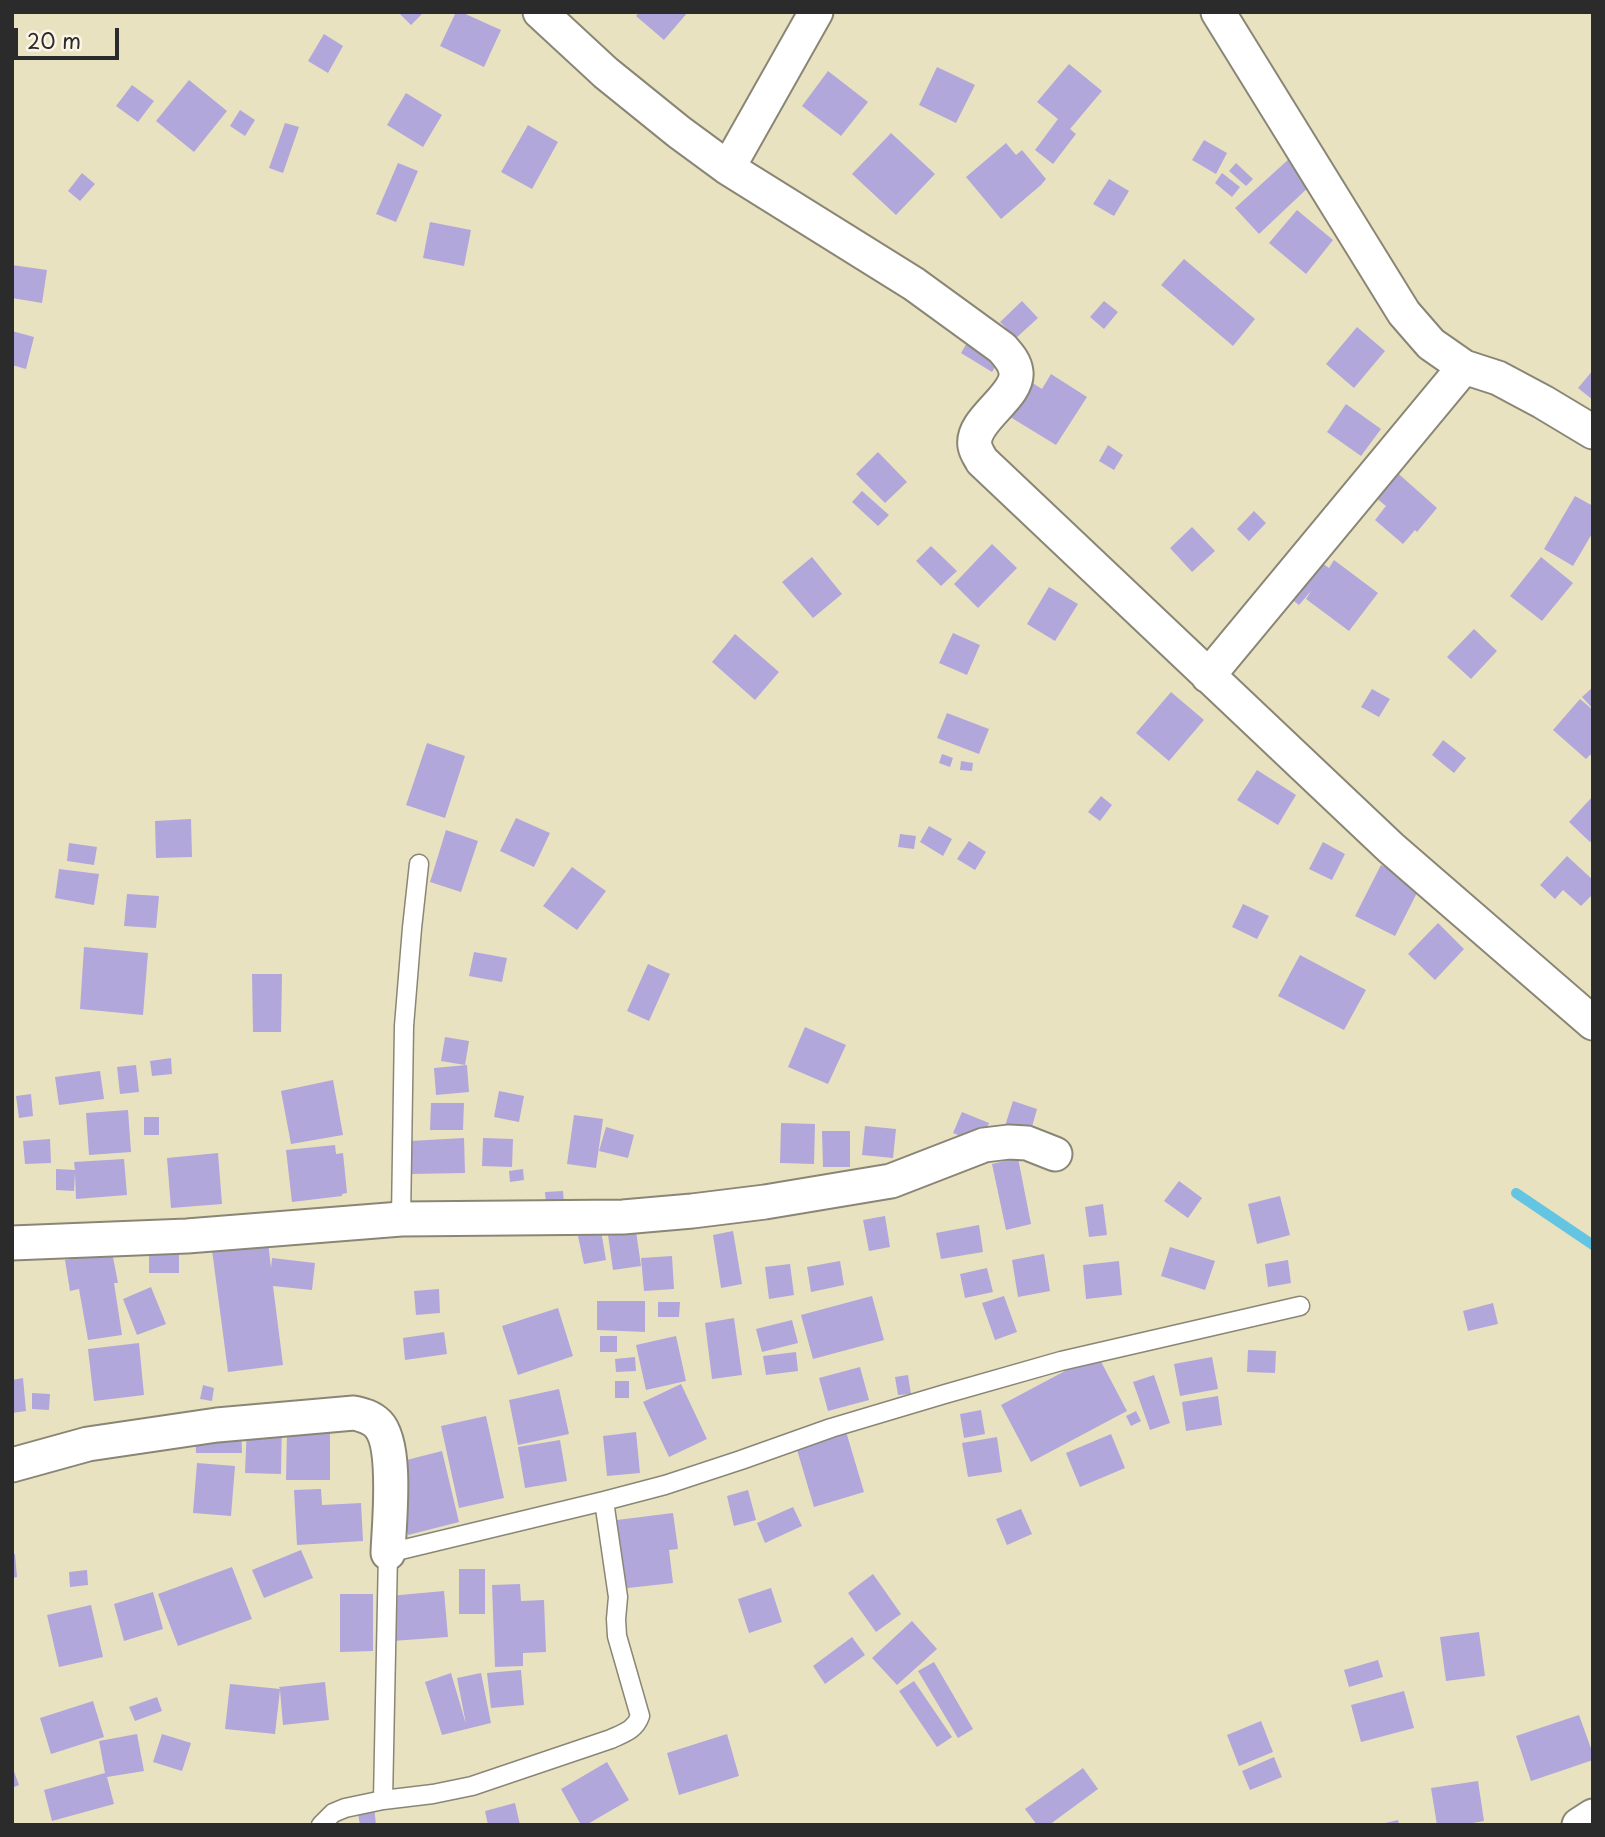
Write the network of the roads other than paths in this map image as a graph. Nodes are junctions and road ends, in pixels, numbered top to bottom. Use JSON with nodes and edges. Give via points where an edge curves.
{"nodes":[{"id":1,"x":540,"y":12,"type":"edge"},
{"id":2,"x":816,"y":12,"type":"edge"},
{"id":3,"x":1218,"y":12,"type":"edge"},
{"id":4,"x":728,"y":168,"type":"junction"},
{"id":5,"x":1464,"y":367,"type":"junction"},
{"id":6,"x":1593,"y":432,"type":"edge"},
{"id":7,"x":1208,"y":676,"type":"junction"},
{"id":8,"x":419,"y":864,"type":"dead end"},
{"id":9,"x":1593,"y":1023,"type":"edge"},
{"id":10,"x":1055,"y":1154,"type":"dead end"},
{"id":11,"x":401,"y":1219,"type":"junction"},
{"id":12,"x":12,"y":1243,"type":"edge"},
{"id":13,"x":1300,"y":1306,"type":"dead end"},
{"id":14,"x":12,"y":1465,"type":"edge"},
{"id":15,"x":604,"y":1501,"type":"junction"},
{"id":16,"x":388,"y":1553,"type":"junction"},
{"id":17,"x":383,"y":1800,"type":"junction"},
{"id":18,"x":1593,"y":1816,"type":"edge"},
{"id":19,"x":321,"y":1825,"type":"edge"},
{"id":20,"x":1579,"y":1825,"type":"edge"}],
"edges":[{"from":1,"to":4,"type":"street","via":[[606,73]]},
{"from":2,"to":4,"type":"street"},
{"from":3,"to":5,"type":"street","via":[[1404,313],[1431,345]]},
{"from":4,"to":7,"type":"street","via":[[914,284],[1002,348],[1016,374],[978,430],[975,445],[982,461]]},
{"from":5,"to":6,"type":"street","via":[[1498,378]]},
{"from":5,"to":7,"type":"street"},
{"from":7,"to":9,"type":"street","via":[[1391,848]]},
{"from":8,"to":11,"type":"lane","via":[[404,1026]]},
{"from":10,"to":11,"type":"street","via":[[1027,1143],[984,1145],[891,1181],[692,1211],[623,1217]]},
{"from":11,"to":12,"type":"street","via":[[187,1236]]},
{"from":13,"to":15,"type":"lane","via":[[944,1394]]},
{"from":14,"to":16,"type":"street","via":[[88,1444],[217,1424],[354,1413],[367,1416],[386,1435],[391,1456]]},
{"from":15,"to":16,"type":"lane"},
{"from":15,"to":17,"type":"lane","via":[[618,1597],[617,1636],[640,1716],[637,1725],[611,1739],[472,1786]]},
{"from":16,"to":17,"type":"lane"},
{"from":17,"to":19,"type":"lane","via":[[345,1808]]},
{"from":18,"to":20,"type":"street"}]}
